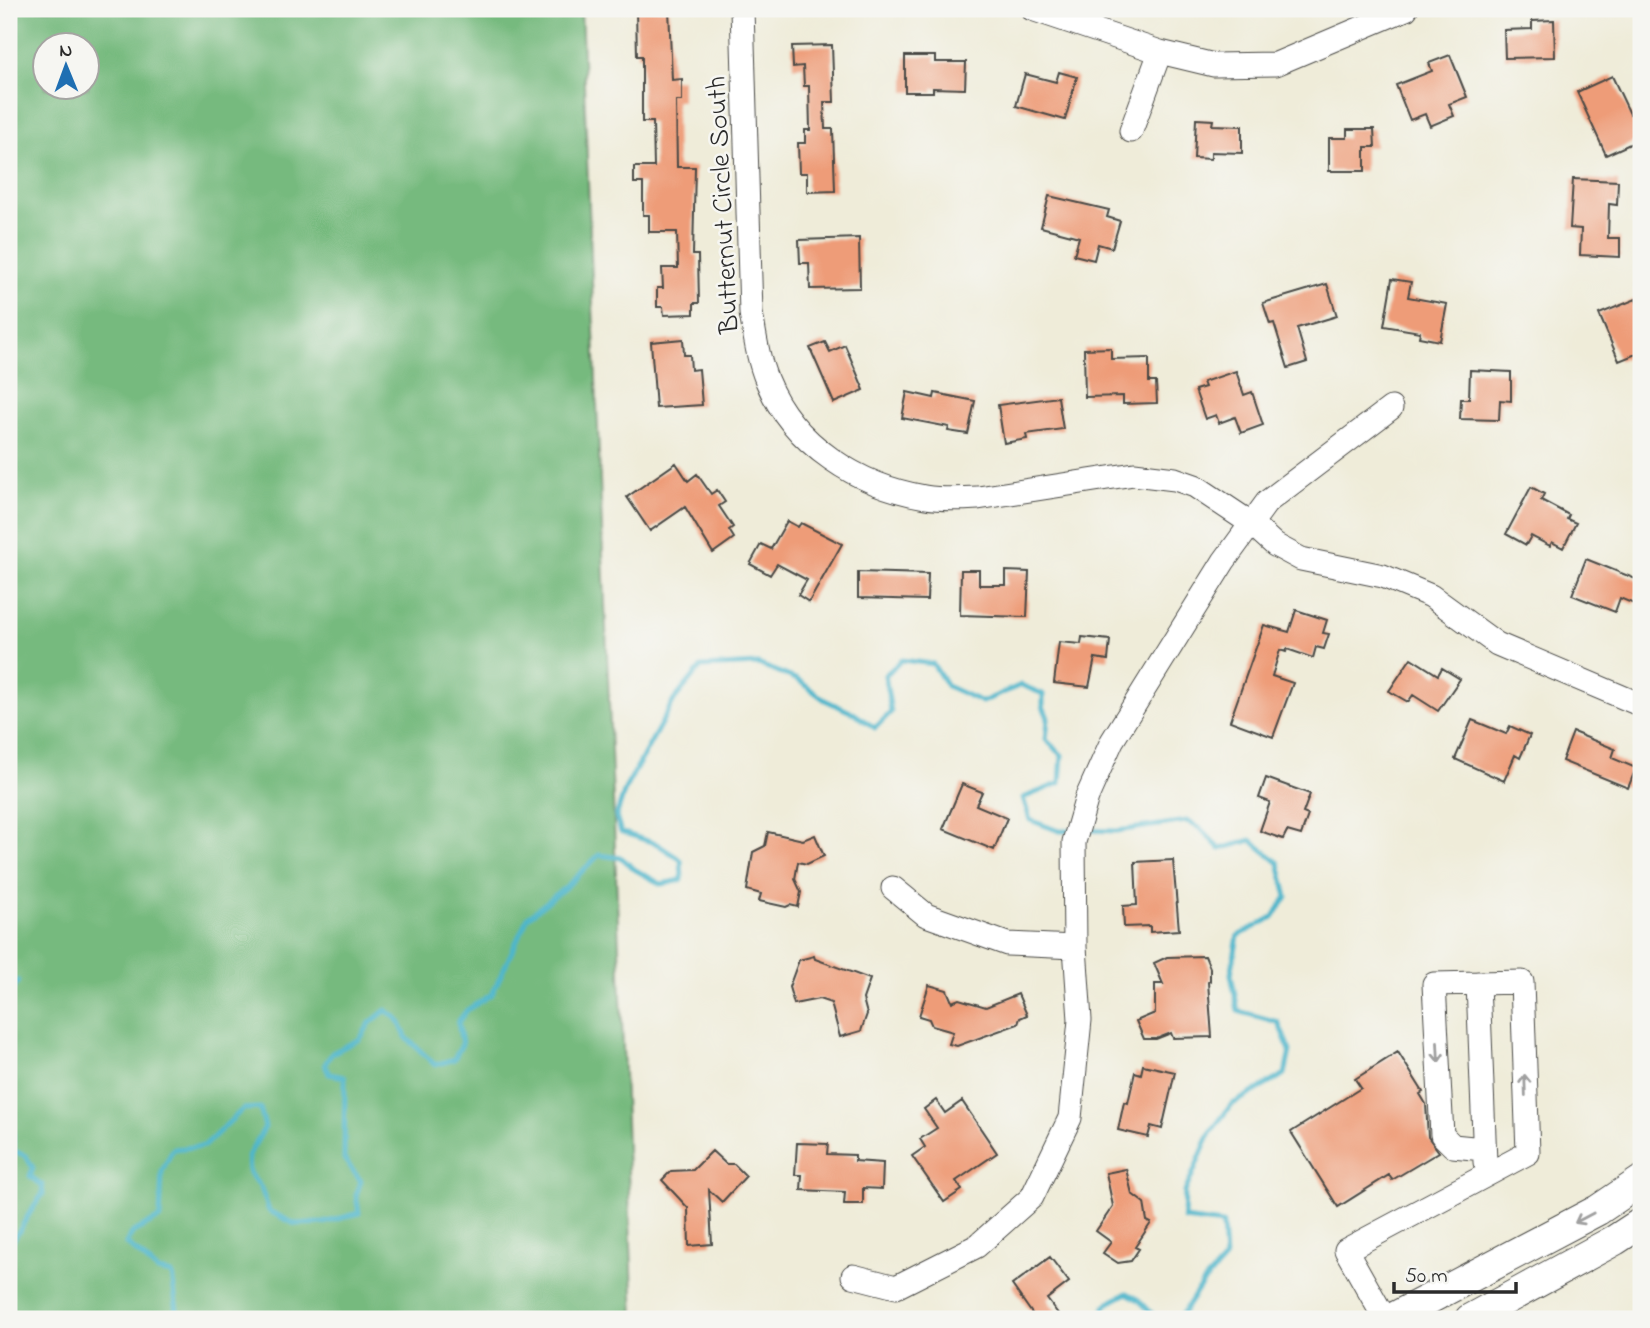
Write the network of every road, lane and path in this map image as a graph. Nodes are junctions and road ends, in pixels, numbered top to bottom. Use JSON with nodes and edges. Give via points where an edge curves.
{"nodes":[{"id":1,"x":742,"y":9,"type":"edge"},
{"id":2,"x":1032,"y":9,"type":"edge"},
{"id":3,"x":1406,"y":9,"type":"edge"},
{"id":4,"x":1160,"y":52,"type":"junction"},
{"id":5,"x":1131,"y":131,"type":"dead end"},
{"id":6,"x":1391,"y":408,"type":"dead end"},
{"id":7,"x":1252,"y":524,"type":"junction"},
{"id":8,"x":1641,"y":705,"type":"edge"},
{"id":9,"x":893,"y":888,"type":"dead end"},
{"id":10,"x":1075,"y":947,"type":"junction"},
{"id":11,"x":1478,"y":983,"type":"junction"},
{"id":12,"x":1483,"y":1149,"type":"junction"},
{"id":13,"x":1486,"y":1176,"type":"junction"},
{"id":14,"x":1641,"y":1181,"type":"edge"},
{"id":15,"x":1641,"y":1223,"type":"edge"},
{"id":16,"x":853,"y":1276,"type":"dead end"},
{"id":17,"x":1385,"y":1319,"type":"edge"},
{"id":18,"x":1391,"y":1319,"type":"edge"},
{"id":19,"x":1469,"y":1319,"type":"edge"}],
"edges":[{"from":1,"to":7,"type":"street","name":"Butternut Circle South","via":[[754,333],[776,401],[808,441],[867,479],[926,498],[978,498],[1154,475],[1195,486]]},
{"from":2,"to":4,"type":"street"},
{"from":3,"to":4,"type":"street","via":[[1276,64],[1214,65]]},
{"from":4,"to":5,"type":"street"},
{"from":6,"to":7,"type":"street","via":[[1268,502]]},
{"from":7,"to":8,"type":"street","name":"Butternut Circle South","via":[[1275,545],[1301,559],[1383,576],[1431,596],[1497,644]]},
{"from":7,"to":10,"type":"street","via":[[1112,741],[1087,797],[1074,842]]},
{"from":9,"to":10,"type":"street","via":[[926,915],[1007,944]]},
{"from":10,"to":16,"type":"street","via":[[1080,1020],[1070,1118],[1032,1197],[977,1246],[896,1287]]},
{"from":11,"to":12,"type":"street"},
{"from":11,"to":12,"type":"street","one_way":true,"via":[[1434,984],[1443,1135],[1453,1146]]},
{"from":13,"to":11,"type":"street","one_way":true,"via":[[1528,1153],[1522,982]]},
{"from":12,"to":13,"type":"street"},
{"from":13,"to":17,"type":"street","via":[[1346,1250]]},
{"from":14,"to":18,"type":"main road","one_way":true,"via":[[1598,1210]]},
{"from":15,"to":19,"type":"main road"}]}
